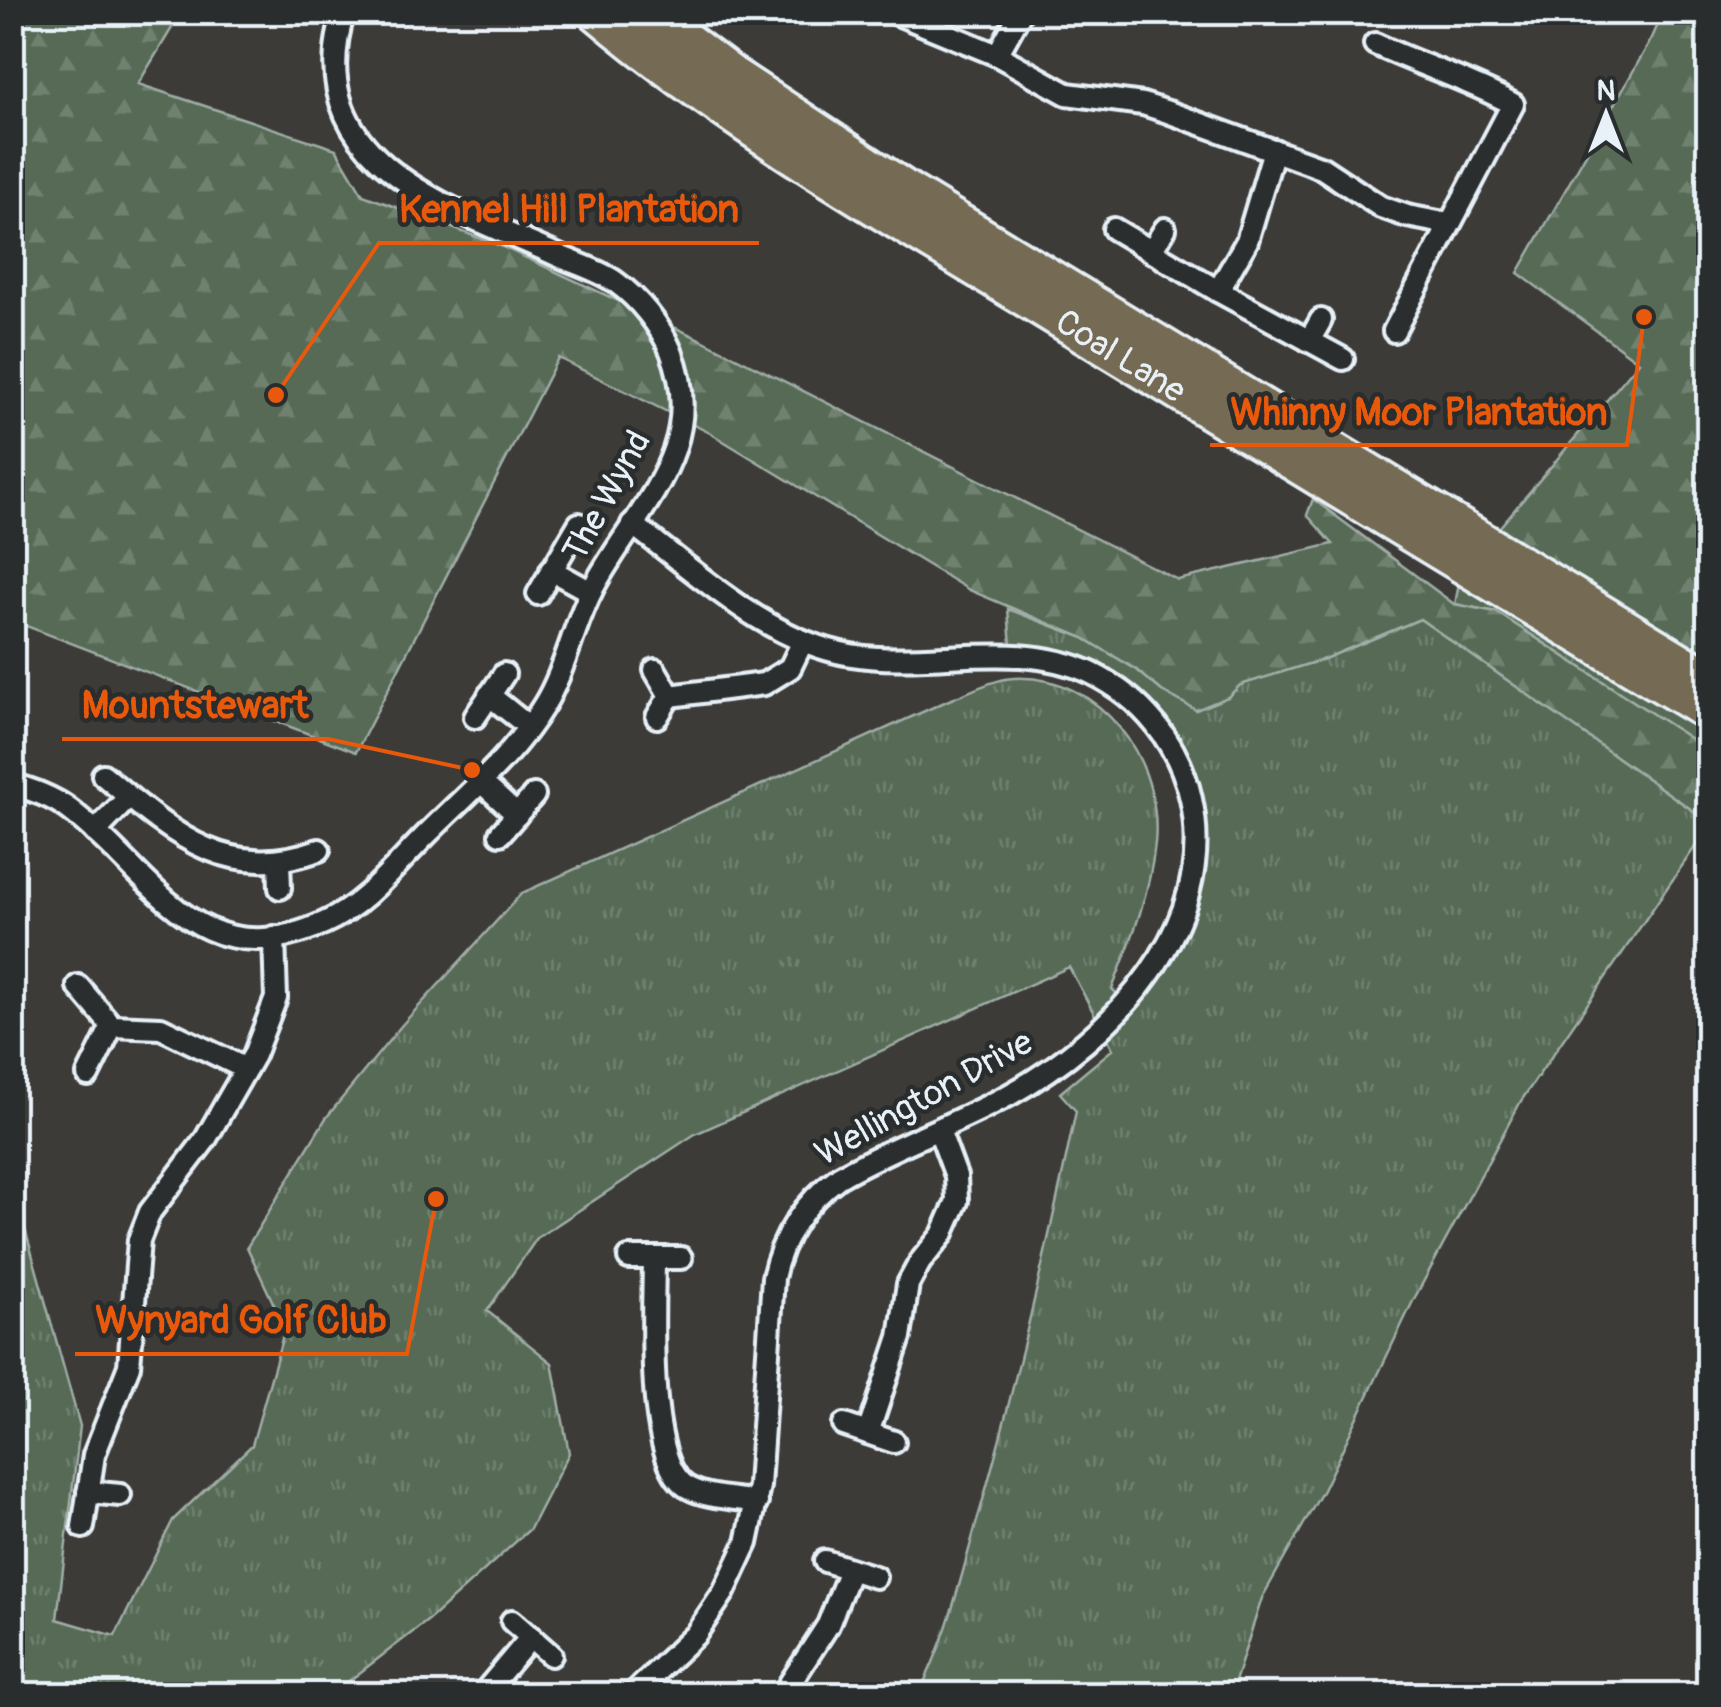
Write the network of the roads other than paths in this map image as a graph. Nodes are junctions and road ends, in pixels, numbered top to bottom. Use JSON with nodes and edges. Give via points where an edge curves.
{"nodes":[{"id":1,"x":344,"y":12,"type":"edge"},
{"id":2,"x":596,"y":12,"type":"edge"},
{"id":3,"x":649,"y":12,"type":"edge"},
{"id":4,"x":893,"y":12,"type":"edge"},
{"id":5,"x":1020,"y":12,"type":"edge"},
{"id":6,"x":1375,"y":44,"type":"dead end"},
{"id":7,"x":997,"y":55,"type":"junction"},
{"id":8,"x":1274,"y":150,"type":"junction"},
{"id":9,"x":1449,"y":224,"type":"junction"},
{"id":10,"x":1114,"y":229,"type":"dead end"},
{"id":11,"x":1165,"y":229,"type":"dead end"},
{"id":12,"x":1151,"y":251,"type":"junction"},
{"id":13,"x":1218,"y":292,"type":"junction"},
{"id":14,"x":1321,"y":320,"type":"dead end"},
{"id":15,"x":1394,"y":331,"type":"dead end"},
{"id":16,"x":1309,"y":340,"type":"junction"},
{"id":17,"x":1343,"y":359,"type":"dead end"},
{"id":18,"x":579,"y":524,"type":"dead end"},
{"id":19,"x":632,"y":524,"type":"junction"},
{"id":20,"x":550,"y":570,"type":"junction"},
{"id":21,"x":590,"y":592,"type":"junction"},
{"id":22,"x":538,"y":594,"type":"dead end"},
{"id":23,"x":803,"y":641,"type":"junction"},
{"id":24,"x":655,"y":670,"type":"dead end"},
{"id":25,"x":504,"y":674,"type":"dead end"},
{"id":26,"x":1708,"y":678,"type":"edge"},
{"id":27,"x":490,"y":695,"type":"junction"},
{"id":28,"x":670,"y":696,"type":"junction"},
{"id":29,"x":1708,"y":712,"type":"edge"},
{"id":30,"x":474,"y":717,"type":"dead end"},
{"id":31,"x":658,"y":718,"type":"dead end"},
{"id":32,"x":529,"y":728,"type":"junction"},
{"id":33,"x":103,"y":775,"type":"dead end"},
{"id":34,"x":480,"y":781,"type":"junction"},
{"id":35,"x":12,"y":784,"type":"edge"},
{"id":36,"x":534,"y":795,"type":"dead end"},
{"id":37,"x":129,"y":797,"type":"junction"},
{"id":38,"x":516,"y":815,"type":"junction"},
{"id":39,"x":95,"y":832,"type":"junction"},
{"id":40,"x":500,"y":834,"type":"dead end"},
{"id":41,"x":318,"y":850,"type":"dead end"},
{"id":42,"x":279,"y":862,"type":"junction"},
{"id":43,"x":280,"y":888,"type":"dead end"},
{"id":44,"x":274,"y":937,"type":"junction"},
{"id":45,"x":78,"y":986,"type":"dead end"},
{"id":46,"x":112,"y":1026,"type":"junction"},
{"id":47,"x":246,"y":1068,"type":"junction"},
{"id":48,"x":88,"y":1075,"type":"dead end"},
{"id":49,"x":939,"y":1130,"type":"junction"},
{"id":50,"x":630,"y":1258,"type":"dead end"},
{"id":51,"x":654,"y":1258,"type":"junction"},
{"id":52,"x":681,"y":1258,"type":"dead end"},
{"id":53,"x":844,"y":1425,"type":"dead end"},
{"id":54,"x":868,"y":1433,"type":"junction"},
{"id":55,"x":894,"y":1442,"type":"dead end"},
{"id":56,"x":88,"y":1492,"type":"junction"},
{"id":57,"x":120,"y":1496,"type":"dead end"},
{"id":58,"x":756,"y":1502,"type":"junction"},
{"id":59,"x":83,"y":1527,"type":"dead end"},
{"id":60,"x":825,"y":1562,"type":"dead end"},
{"id":61,"x":850,"y":1570,"type":"junction"},
{"id":62,"x":875,"y":1577,"type":"dead end"},
{"id":63,"x":512,"y":1620,"type":"dead end"},
{"id":64,"x":531,"y":1638,"type":"junction"},
{"id":65,"x":550,"y":1654,"type":"dead end"},
{"id":66,"x":482,"y":1694,"type":"edge"},
{"id":67,"x":633,"y":1694,"type":"edge"},
{"id":68,"x":783,"y":1694,"type":"edge"}],
"edges":[{"from":1,"to":19,"type":"street","name":"The Wynd","via":[[336,65],[341,100],[375,159],[410,188],[616,282],[654,320],[678,376],[681,426],[674,458]]},
{"from":2,"to":29,"type":"highway","name":"Coal Lane","via":[[837,182]]},
{"from":3,"to":26,"type":"highway","name":"Coal Lane","via":[[913,194]]},
{"from":4,"to":7,"type":"street"},
{"from":5,"to":7,"type":"street"},
{"from":6,"to":9,"type":"street","via":[[1513,104]]},
{"from":7,"to":8,"type":"street","via":[[1067,94],[1143,104]]},
{"from":8,"to":9,"type":"street","via":[[1322,168],[1381,207]]},
{"from":8,"to":13,"type":"street","via":[[1247,241]]},
{"from":9,"to":15,"type":"street"},
{"from":10,"to":12,"type":"street"},
{"from":11,"to":12,"type":"street"},
{"from":12,"to":13,"type":"street"},
{"from":13,"to":16,"type":"street"},
{"from":14,"to":16,"type":"street"},
{"from":16,"to":17,"type":"street"},
{"from":18,"to":20,"type":"street","name":"The Wynd"},
{"from":19,"to":21,"type":"street","name":"The Wynd"},
{"from":19,"to":23,"type":"street","name":"Wellington Drive"},
{"from":20,"to":21,"type":"street","name":"The Wynd"},
{"from":20,"to":22,"type":"street","name":"The Wynd"},
{"from":21,"to":32,"type":"street","name":"The Wynd"},
{"from":23,"to":28,"type":"street","via":[[790,668],[764,684]]},
{"from":23,"to":49,"type":"street","name":"Wellington Drive","via":[[879,658],[1033,657],[1090,673],[1152,718],[1188,783],[1196,833],[1193,868],[1183,910],[1140,987],[1044,1074]]},
{"from":24,"to":28,"type":"street"},
{"from":25,"to":27,"type":"street"},
{"from":27,"to":30,"type":"street"},
{"from":27,"to":32,"type":"street"},
{"from":28,"to":31,"type":"street"},
{"from":32,"to":34,"type":"street","name":"The Wynd"},
{"from":33,"to":37,"type":"street"},
{"from":34,"to":38,"type":"street"},
{"from":34,"to":44,"type":"street","name":"The Wynd","via":[[352,907],[305,931]]},
{"from":35,"to":39,"type":"street","name":"The Wynd","via":[[68,808]]},
{"from":36,"to":38,"type":"street"},
{"from":37,"to":39,"type":"street"},
{"from":37,"to":42,"type":"street","via":[[208,850]]},
{"from":38,"to":40,"type":"street"},
{"from":39,"to":44,"type":"street","name":"The Wynd","via":[[174,910],[227,934]]},
{"from":41,"to":42,"type":"street"},
{"from":42,"to":43,"type":"street"},
{"from":44,"to":47,"type":"street","via":[[276,998]]},
{"from":45,"to":46,"type":"street"},
{"from":46,"to":47,"type":"street","via":[[161,1028]]},
{"from":46,"to":48,"type":"street"},
{"from":47,"to":56,"type":"street","via":[[138,1240],[129,1366],[99,1440]]},
{"from":49,"to":54,"type":"street","via":[[956,1176],[957,1202],[908,1284],[900,1337]]},
{"from":49,"to":58,"type":"street","name":"Wellington Drive","via":[[838,1177],[808,1204],[782,1247],[773,1278]]},
{"from":50,"to":51,"type":"street"},
{"from":51,"to":52,"type":"street"},
{"from":51,"to":58,"type":"street","via":[[655,1418],[676,1476],[692,1490]]},
{"from":53,"to":54,"type":"street"},
{"from":54,"to":55,"type":"street"},
{"from":56,"to":57,"type":"street"},
{"from":56,"to":59,"type":"street"},
{"from":58,"to":67,"type":"street","name":"Wellington Drive","via":[[724,1592],[695,1635]]},
{"from":60,"to":61,"type":"street"},
{"from":61,"to":62,"type":"street"},
{"from":61,"to":68,"type":"street","via":[[828,1625]]},
{"from":63,"to":64,"type":"street"},
{"from":64,"to":65,"type":"street"},
{"from":64,"to":66,"type":"street"}]}
